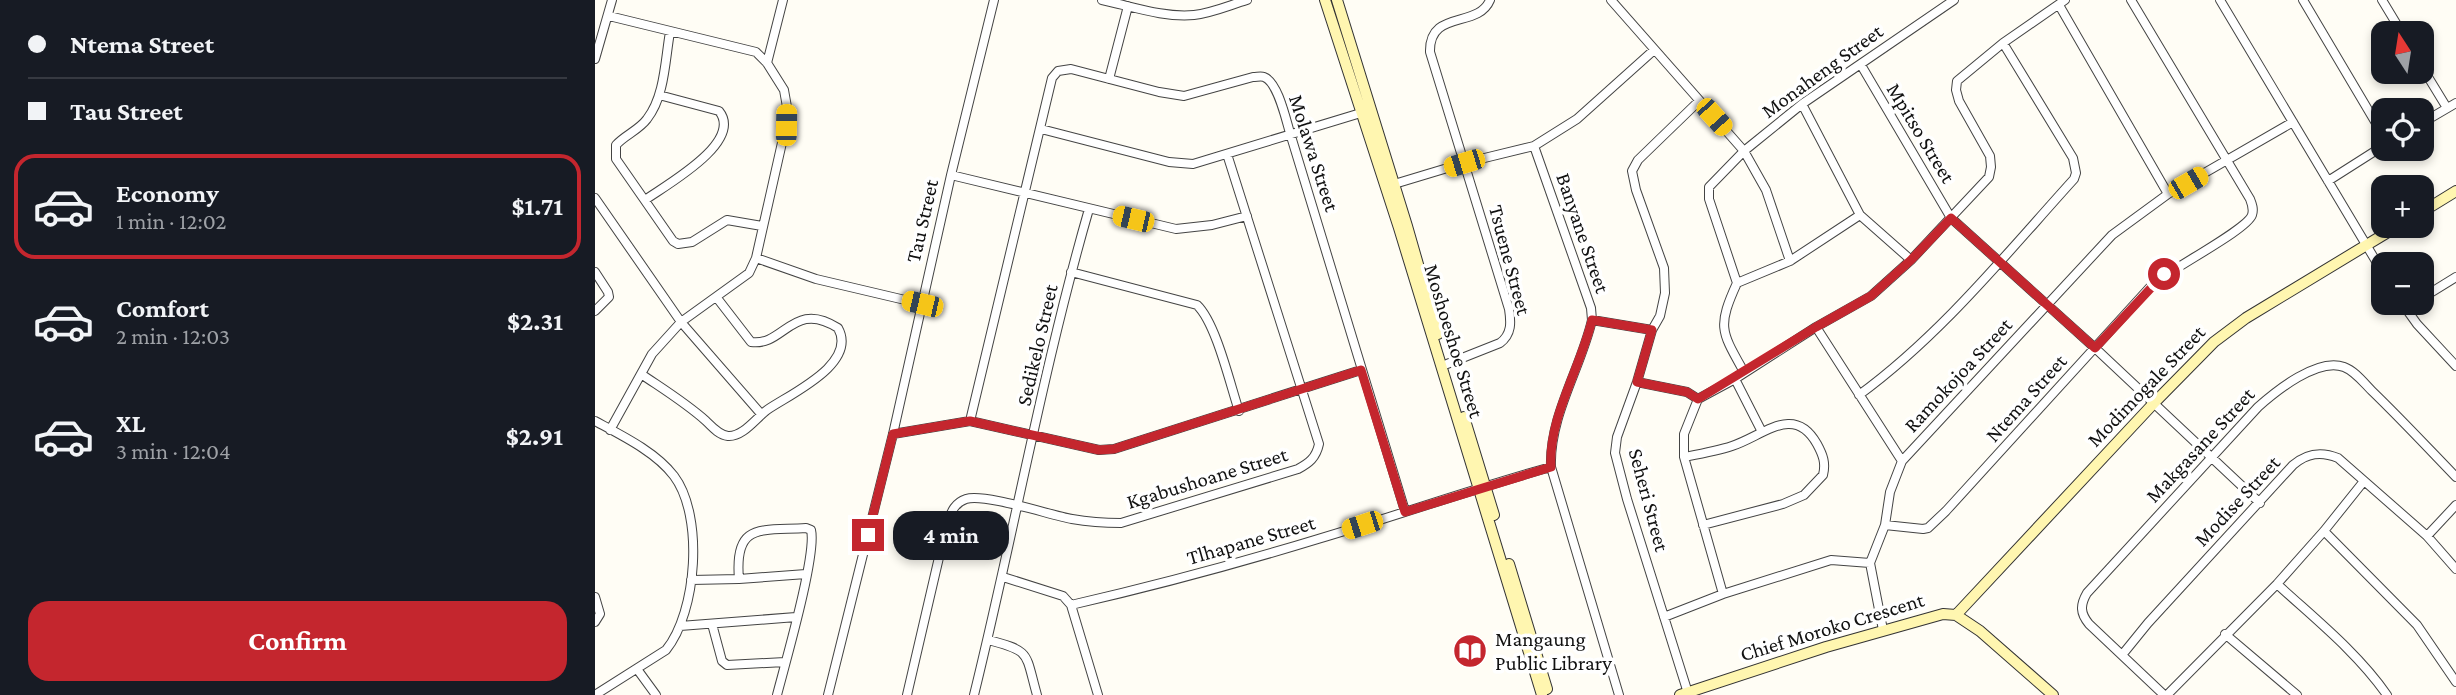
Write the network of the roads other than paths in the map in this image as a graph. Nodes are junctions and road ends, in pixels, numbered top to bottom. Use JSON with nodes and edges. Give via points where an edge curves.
{"nodes":[{"id":1,"x":612,"y":0,"type":"edge"},
{"id":2,"x":783,"y":0,"type":"edge"},
{"id":3,"x":994,"y":0,"type":"edge"},
{"id":4,"x":1102,"y":0,"type":"edge"},
{"id":5,"x":1247,"y":0,"type":"edge"},
{"id":6,"x":1325,"y":0,"type":"edge"},
{"id":7,"x":1337,"y":0,"type":"edge"},
{"id":8,"x":1490,"y":0,"type":"edge"},
{"id":9,"x":1611,"y":0,"type":"edge"},
{"id":10,"x":1954,"y":0,"type":"edge"},
{"id":11,"x":2131,"y":0,"type":"edge"},
{"id":12,"x":2220,"y":0,"type":"edge"},
{"id":13,"x":2303,"y":0,"type":"edge"},
{"id":14,"x":2382,"y":0,"type":"edge"},
{"id":15,"x":2062,"y":2,"type":"edge"},
{"id":16,"x":1128,"y":6,"type":"junction"},
{"id":17,"x":609,"y":16,"type":"junction"},
{"id":18,"x":2395,"y":21,"type":"edge"},
{"id":19,"x":670,"y":32,"type":"junction"},
{"id":20,"x":2003,"y":43,"type":"junction"},
{"id":21,"x":1654,"y":50,"type":"junction"},
{"id":22,"x":595,"y":59,"type":"edge"},
{"id":23,"x":767,"y":63,"type":"junction"},
{"id":24,"x":1861,"y":65,"type":"junction"},
{"id":25,"x":1109,"y":79,"type":"junction"},
{"id":26,"x":2433,"y":84,"type":"edge"},
{"id":27,"x":659,"y":95,"type":"junction"},
{"id":28,"x":1699,"y":101,"type":"junction"},
{"id":29,"x":2456,"y":103,"type":"edge"},
{"id":30,"x":1802,"y":104,"type":"junction"},
{"id":31,"x":2447,"y":108,"type":"junction"},
{"id":32,"x":1366,"y":111,"type":"junction"},
{"id":33,"x":2371,"y":115,"type":"edge"},
{"id":34,"x":2434,"y":116,"type":"edge"},
{"id":35,"x":2293,"y":122,"type":"junction"},
{"id":36,"x":1041,"y":129,"type":"junction"},
{"id":37,"x":1290,"y":133,"type":"junction"},
{"id":38,"x":1534,"y":146,"type":"junction"},
{"id":39,"x":1744,"y":151,"type":"junction"},
{"id":40,"x":1227,"y":154,"type":"junction"},
{"id":41,"x":2371,"y":154,"type":"edge"},
{"id":42,"x":2226,"y":161,"type":"junction"},
{"id":43,"x":1464,"y":163,"type":"junction"},
{"id":44,"x":951,"y":175,"type":"junction"},
{"id":45,"x":2328,"y":181,"type":"junction"},
{"id":46,"x":1389,"y":186,"type":"junction"},
{"id":47,"x":2456,"y":191,"type":"edge"},
{"id":48,"x":1026,"y":194,"type":"junction"},
{"id":49,"x":2168,"y":194,"type":"junction"},
{"id":50,"x":595,"y":198,"type":"edge"},
{"id":51,"x":645,"y":200,"type":"junction"},
{"id":52,"x":2434,"y":205,"type":"edge"},
{"id":53,"x":1089,"y":209,"type":"junction"},
{"id":54,"x":1860,"y":215,"type":"junction"},
{"id":55,"x":1247,"y":216,"type":"junction"},
{"id":56,"x":1951,"y":218,"type":"junction"},
{"id":57,"x":762,"y":226,"type":"junction"},
{"id":58,"x":2378,"y":238,"type":"edge"},
{"id":59,"x":2366,"y":245,"type":"junction"},
{"id":60,"x":2371,"y":253,"type":"edge"},
{"id":61,"x":756,"y":258,"type":"junction"},
{"id":62,"x":1911,"y":260,"type":"junction"},
{"id":63,"x":1790,"y":261,"type":"junction"},
{"id":64,"x":1999,"y":262,"type":"junction"},
{"id":65,"x":595,"y":272,"type":"edge"},
{"id":66,"x":1071,"y":272,"type":"junction"},
{"id":67,"x":2456,"y":277,"type":"edge"},
{"id":68,"x":1737,"y":283,"type":"junction"},
{"id":69,"x":2434,"y":291,"type":"edge"},
{"id":70,"x":717,"y":298,"type":"junction"},
{"id":71,"x":922,"y":304,"type":"junction"},
{"id":72,"x":2047,"y":304,"type":"junction"},
{"id":73,"x":595,"y":312,"type":"edge"},
{"id":74,"x":2411,"y":315,"type":"edge"},
{"id":75,"x":1592,"y":320,"type":"junction"},
{"id":76,"x":681,"y":322,"type":"junction"},
{"id":77,"x":1816,"y":327,"type":"junction"},
{"id":78,"x":1652,"y":330,"type":"junction"},
{"id":79,"x":2095,"y":348,"type":"junction"},
{"id":80,"x":1447,"y":364,"type":"junction"},
{"id":81,"x":2456,"y":366,"type":"edge"},
{"id":82,"x":1361,"y":370,"type":"junction"},
{"id":83,"x":1744,"y":372,"type":"junction"},
{"id":84,"x":641,"y":374,"type":"junction"},
{"id":85,"x":1735,"y":379,"type":"junction"},
{"id":86,"x":1637,"y":382,"type":"junction"},
{"id":87,"x":1301,"y":389,"type":"junction"},
{"id":88,"x":1859,"y":395,"type":"junction"},
{"id":89,"x":1698,"y":399,"type":"junction"},
{"id":90,"x":2154,"y":402,"type":"junction"},
{"id":91,"x":1238,"y":411,"type":"junction"},
{"id":92,"x":761,"y":414,"type":"junction"},
{"id":93,"x":595,"y":421,"type":"edge"},
{"id":94,"x":970,"y":421,"type":"junction"},
{"id":95,"x":611,"y":430,"type":"junction"},
{"id":96,"x":1762,"y":432,"type":"junction"},
{"id":97,"x":893,"y":434,"type":"junction"},
{"id":98,"x":1034,"y":435,"type":"junction"},
{"id":99,"x":1685,"y":457,"type":"junction"},
{"id":100,"x":2212,"y":457,"type":"junction"},
{"id":101,"x":1902,"y":461,"type":"junction"},
{"id":102,"x":1551,"y":467,"type":"junction"},
{"id":103,"x":2456,"y":477,"type":"edge"},
{"id":104,"x":2364,"y":481,"type":"junction"},
{"id":105,"x":1482,"y":486,"type":"junction"},
{"id":106,"x":2260,"y":503,"type":"junction"},
{"id":107,"x":2456,"y":505,"type":"edge"},
{"id":108,"x":1017,"y":506,"type":"junction"},
{"id":109,"x":1405,"y":512,"type":"junction"},
{"id":110,"x":1703,"y":525,"type":"junction"},
{"id":111,"x":1885,"y":525,"type":"junction"},
{"id":112,"x":2324,"y":531,"type":"junction"},
{"id":113,"x":2427,"y":536,"type":"junction"},
{"id":114,"x":1870,"y":563,"type":"junction"},
{"id":115,"x":2456,"y":569,"type":"edge"},
{"id":116,"x":806,"y":574,"type":"junction"},
{"id":117,"x":1003,"y":577,"type":"junction"},
{"id":118,"x":739,"y":579,"type":"junction"},
{"id":119,"x":691,"y":580,"type":"junction"},
{"id":120,"x":2277,"y":584,"type":"junction"},
{"id":121,"x":1723,"y":594,"type":"junction"},
{"id":122,"x":595,"y":597,"type":"edge"},
{"id":123,"x":1071,"y":606,"type":"junction"},
{"id":124,"x":1956,"y":615,"type":"junction"},
{"id":125,"x":796,"y":617,"type":"junction"},
{"id":126,"x":1664,"y":617,"type":"junction"},
{"id":127,"x":595,"y":622,"type":"edge"},
{"id":128,"x":712,"y":624,"type":"junction"},
{"id":129,"x":680,"y":626,"type":"junction"},
{"id":130,"x":1883,"y":631,"type":"junction"},
{"id":131,"x":2225,"y":634,"type":"junction"},
{"id":132,"x":988,"y":640,"type":"junction"},
{"id":133,"x":2122,"y":654,"type":"junction"},
{"id":134,"x":785,"y":662,"type":"junction"},
{"id":135,"x":637,"y":669,"type":"junction"},
{"id":136,"x":2456,"y":682,"type":"edge"},
{"id":137,"x":1713,"y":690,"type":"edge"},
{"id":138,"x":1545,"y":694,"type":"edge"},
{"id":139,"x":1684,"y":694,"type":"edge"},
{"id":140,"x":595,"y":695,"type":"edge"},
{"id":141,"x":656,"y":695,"type":"edge"},
{"id":142,"x":777,"y":695,"type":"edge"},
{"id":143,"x":828,"y":695,"type":"edge"},
{"id":144,"x":907,"y":695,"type":"edge"},
{"id":145,"x":974,"y":695,"type":"edge"},
{"id":146,"x":1037,"y":695,"type":"edge"},
{"id":147,"x":1098,"y":695,"type":"edge"},
{"id":148,"x":1619,"y":695,"type":"edge"},
{"id":149,"x":2053,"y":695,"type":"edge"},
{"id":150,"x":2166,"y":695,"type":"edge"},
{"id":151,"x":2297,"y":695,"type":"edge"},
{"id":152,"x":2387,"y":695,"type":"edge"}],
"edges":[{"from":1,"to":17,"type":"street"},
{"from":2,"to":23,"type":"street"},
{"from":3,"to":44,"type":"street","name":"Tau Street"},
{"from":4,"to":16,"type":"street"},
{"from":5,"to":16,"type":"street","via":[[1195,15]]},
{"from":6,"to":32,"type":"street","name":"Moshoeshoe Street"},
{"from":7,"to":32,"type":"street","name":"Moshoeshoe Street"},
{"from":8,"to":43,"type":"street","name":"Tsuene Street","via":[[1479,14],[1444,24],[1430,45]]},
{"from":9,"to":21,"type":"street"},
{"from":10,"to":24,"type":"street","name":"Monaheng Street"},
{"from":11,"to":42,"type":"street","name":"Ntema Street"},
{"from":12,"to":35,"type":"street"},
{"from":13,"to":33,"type":"street"},
{"from":14,"to":18,"type":"street"},
{"from":15,"to":20,"type":"street"},
{"from":15,"to":49,"type":"street"},
{"from":16,"to":25,"type":"street"},
{"from":17,"to":19,"type":"street"},
{"from":17,"to":22,"type":"street"},
{"from":19,"to":23,"type":"street","via":[[747,49]]},
{"from":19,"to":27,"type":"street"},
{"from":20,"to":56,"type":"street","via":[[1957,81],[1959,101],[1986,147],[1991,167],[1989,177]]},
{"from":20,"to":64,"type":"street","via":[[2073,158],[2076,173]]},
{"from":21,"to":28,"type":"street"},
{"from":21,"to":38,"type":"street","via":[[1577,119]]},
{"from":23,"to":57,"type":"street","via":[[784,90],[786,125]]},
{"from":24,"to":30,"type":"street","name":"Monaheng Street"},
{"from":24,"to":56,"type":"street","name":"Mpitso Street"},
{"from":25,"to":36,"type":"street","name":"Molawa Street","via":[[1072,69],[1058,71],[1052,78]]},
{"from":25,"to":37,"type":"street","name":"Molawa Street","via":[[1184,96],[1265,77],[1277,94]]},
{"from":26,"to":31,"type":"street"},
{"from":27,"to":51,"type":"street","via":[[645,122],[615,149],[616,159]]},
{"from":27,"to":51,"type":"street","via":[[719,111],[724,126],[717,145]]},
{"from":28,"to":39,"type":"street"},
{"from":28,"to":78,"type":"street","name":"Seheri Street","via":[[1632,171],[1664,268],[1664,302]]},
{"from":29,"to":31,"type":"street"},
{"from":30,"to":39,"type":"street","name":"Monaheng Street"},
{"from":30,"to":54,"type":"street"},
{"from":31,"to":34,"type":"street"},
{"from":32,"to":37,"type":"street"},
{"from":32,"to":46,"type":"street","name":"Moshoeshoe Street"},
{"from":35,"to":42,"type":"street","name":"Ramokojoa Street"},
{"from":35,"to":45,"type":"street"},
{"from":36,"to":40,"type":"street","via":[[1169,162],[1193,164]]},
{"from":36,"to":48,"type":"street","name":"Molawa Street"},
{"from":37,"to":40,"type":"street"},
{"from":37,"to":82,"type":"street","name":"Molawa Street"},
{"from":38,"to":43,"type":"street"},
{"from":38,"to":75,"type":"street","name":"Banyane Street"},
{"from":39,"to":63,"type":"street","via":[[1769,199]]},
{"from":39,"to":68,"type":"street","name":"Monaheng Street","via":[[1713,181],[1708,192]]},
{"from":40,"to":55,"type":"street","name":"Kgabushoane Street"},
{"from":41,"to":45,"type":"street"},
{"from":42,"to":49,"type":"street","name":"Ramokojoa Street"},
{"from":42,"to":79,"type":"street","name":"Ntema Street","via":[[2253,207],[2248,221],[2164,274]]},
{"from":43,"to":46,"type":"street"},
{"from":43,"to":80,"type":"street","name":"Tsuene Street","via":[[1509,309],[1510,326],[1500,344]]},
{"from":44,"to":48,"type":"street"},
{"from":44,"to":71,"type":"street","name":"Tau Street"},
{"from":45,"to":59,"type":"street"},
{"from":46,"to":80,"type":"street","name":"Moshoeshoe Street"},
{"from":46,"to":105,"type":"street","name":"Moshoeshoe Street"},
{"from":47,"to":52,"type":"street"},
{"from":48,"to":53,"type":"street"},
{"from":48,"to":94,"type":"street","name":"Molawa Street"},
{"from":49,"to":72,"type":"street","name":"Ramokojoa Street","via":[[2112,235]]},
{"from":50,"to":76,"type":"street"},
{"from":51,"to":57,"type":"street","via":[[678,244],[692,242],[727,220]]},
{"from":53,"to":55,"type":"street","via":[[1187,230]]},
{"from":53,"to":66,"type":"street","name":"Sedikelo Street"},
{"from":54,"to":62,"type":"street"},
{"from":54,"to":63,"type":"street"},
{"from":55,"to":87,"type":"street","name":"Kgabushoane Street"},
{"from":56,"to":62,"type":"street"},
{"from":56,"to":64,"type":"street","name":"Mpitso Street"},
{"from":57,"to":61,"type":"street"},
{"from":58,"to":59,"type":"street","name":"Modimogale Street"},
{"from":59,"to":60,"type":"street"},
{"from":59,"to":90,"type":"street","name":"Modimogale Street","via":[[2228,331]]},
{"from":61,"to":70,"type":"street","via":[[749,273]]},
{"from":61,"to":71,"type":"street","via":[[816,279]]},
{"from":62,"to":77,"type":"street","via":[[1871,296]]},
{"from":63,"to":68,"type":"street"},
{"from":64,"to":72,"type":"street","name":"Mpitso Street"},
{"from":64,"to":88,"type":"street","via":[[1897,368]]},
{"from":65,"to":73,"type":"street","via":[[608,297]]},
{"from":66,"to":91,"type":"street","via":[[1197,304],[1216,342]]},
{"from":66,"to":98,"type":"street","name":"Sedikelo Street"},
{"from":67,"to":69,"type":"street"},
{"from":68,"to":83,"type":"street","via":[[1723,318],[1724,331]]},
{"from":70,"to":76,"type":"street"},
{"from":70,"to":92,"type":"street","via":[[751,342],[768,340],[802,319],[835,326],[840,332],[838,355],[829,368]]},
{"from":71,"to":97,"type":"street","name":"Tau Street"},
{"from":72,"to":79,"type":"street","name":"Mpitso Street"},
{"from":72,"to":101,"type":"street","name":"Ramokojoa Street"},
{"from":74,"to":81,"type":"street"},
{"from":75,"to":78,"type":"street"},
{"from":75,"to":102,"type":"street","name":"Banyane Street","via":[[1555,432]]},
{"from":76,"to":84,"type":"street"},
{"from":76,"to":92,"type":"street"},
{"from":77,"to":83,"type":"street"},
{"from":77,"to":88,"type":"street"},
{"from":78,"to":86,"type":"street","name":"Seheri Street"},
{"from":79,"to":90,"type":"street","name":"Mpitso Street"},
{"from":79,"to":111,"type":"street","name":"Ntema Street","via":[[1928,528]]},
{"from":80,"to":105,"type":"street","name":"Moshoeshoe Street"},
{"from":82,"to":87,"type":"street"},
{"from":82,"to":109,"type":"street","name":"Molawa Street"},
{"from":83,"to":85,"type":"street"},
{"from":84,"to":92,"type":"street","via":[[721,434],[742,431]]},
{"from":84,"to":95,"type":"street"},
{"from":85,"to":89,"type":"street"},
{"from":85,"to":96,"type":"street"},
{"from":86,"to":89,"type":"street","via":[[1687,392]]},
{"from":86,"to":126,"type":"street","name":"Seheri Street","via":[[1615,453]]},
{"from":87,"to":91,"type":"street"},
{"from":87,"to":108,"type":"street","name":"Kgabushoane Street","via":[[1319,444],[1310,462],[1297,469],[1121,523],[1080,520]]},
{"from":88,"to":101,"type":"street"},
{"from":89,"to":99,"type":"street","via":[[1685,435]]},
{"from":90,"to":100,"type":"street","name":"Mpitso Street"},
{"from":90,"to":124,"type":"street","name":"Modimogale Street"},
{"from":91,"to":98,"type":"street","via":[[1114,449],[1099,450]]},
{"from":93,"to":95,"type":"street"},
{"from":94,"to":97,"type":"street"},
{"from":94,"to":98,"type":"street"},
{"from":95,"to":119,"type":"street","via":[[674,476],[689,506]]},
{"from":96,"to":99,"type":"street","via":[[1732,446]]},
{"from":96,"to":110,"type":"street","via":[[1788,423],[1805,429],[1824,458],[1823,475],[1804,495],[1783,504]]},
{"from":97,"to":143,"type":"street","name":"Tau Street"},
{"from":98,"to":108,"type":"street","name":"Sedikelo Street"},
{"from":99,"to":110,"type":"street"},
{"from":100,"to":103,"type":"street","name":"Makgasane Street","via":[[2275,391],[2308,372],[2342,366]]},
{"from":100,"to":106,"type":"street","name":"Mpitso Street"},
{"from":100,"to":133,"type":"street","name":"Makgasane Street","via":[[2082,601],[2085,619]]},
{"from":101,"to":111,"type":"street","name":"Ramokojoa Street","via":[[1890,492]]},
{"from":102,"to":105,"type":"street","name":"Tlhapane Street"},
{"from":102,"to":148,"type":"street","name":"Banyane Street"},
{"from":104,"to":106,"type":"street","name":"Modise Street","via":[[2338,458],[2313,454],[2293,466]]},
{"from":104,"to":112,"type":"street"},
{"from":104,"to":113,"type":"street","name":"Modise Street"},
{"from":105,"to":109,"type":"street","name":"Tlhapane Street"},
{"from":105,"to":138,"type":"street","name":"Moshoeshoe Street"},
{"from":106,"to":133,"type":"street","name":"Modise Street"},
{"from":107,"to":113,"type":"street"},
{"from":108,"to":117,"type":"street","name":"Sedikelo Street"},
{"from":108,"to":144,"type":"street","name":"Kgabushoane Street","via":[[977,498],[954,508]]},
{"from":109,"to":123,"type":"street","name":"Tlhapane Street","via":[[1161,585]]},
{"from":110,"to":121,"type":"street"},
{"from":111,"to":114,"type":"street","name":"Ramokojoa Street"},
{"from":112,"to":120,"type":"street"},
{"from":112,"to":136,"type":"street","via":[[2405,611]]},
{"from":113,"to":115,"type":"street","name":"Modise Street"},
{"from":114,"to":121,"type":"street","via":[[1831,560]]},
{"from":114,"to":130,"type":"street"},
{"from":116,"to":118,"type":"street"},
{"from":116,"to":118,"type":"street","via":[[812,539],[809,528],[751,534],[740,545]]},
{"from":116,"to":125,"type":"street"},
{"from":117,"to":123,"type":"street","via":[[1063,596]]},
{"from":117,"to":132,"type":"street","name":"Sedikelo Street"},
{"from":118,"to":119,"type":"street"},
{"from":119,"to":129,"type":"street"},
{"from":120,"to":131,"type":"street"},
{"from":120,"to":152,"type":"street","via":[[2363,664]]},
{"from":121,"to":126,"type":"street"},
{"from":122,"to":127,"type":"street","via":[[600,609]]},
{"from":123,"to":147,"type":"street"},
{"from":124,"to":130,"type":"street","name":"Chief Moroko Crescent","via":[[1943,614]]},
{"from":124,"to":149,"type":"street","name":"Chief Moroko Crescent"},
{"from":125,"to":128,"type":"street"},
{"from":125,"to":134,"type":"street"},
{"from":126,"to":139,"type":"street","name":"Seheri Street"},
{"from":128,"to":129,"type":"street"},
{"from":128,"to":134,"type":"street","via":[[719,654],[727,665]]},
{"from":129,"to":135,"type":"street","via":[[666,650]]},
{"from":130,"to":137,"type":"street","name":"Chief Moroko Crescent","via":[[1826,646]]},
{"from":131,"to":150,"type":"street"},
{"from":131,"to":151,"type":"street"},
{"from":132,"to":145,"type":"street","name":"Sedikelo Street"},
{"from":132,"to":146,"type":"street","via":[[1023,652]]},
{"from":133,"to":150,"type":"street","name":"Makgasane Street"},
{"from":134,"to":142,"type":"street"},
{"from":135,"to":140,"type":"street"},
{"from":135,"to":141,"type":"street"},
{"from":137,"to":139,"type":"street","name":"Chief Moroko Crescent"}]}
